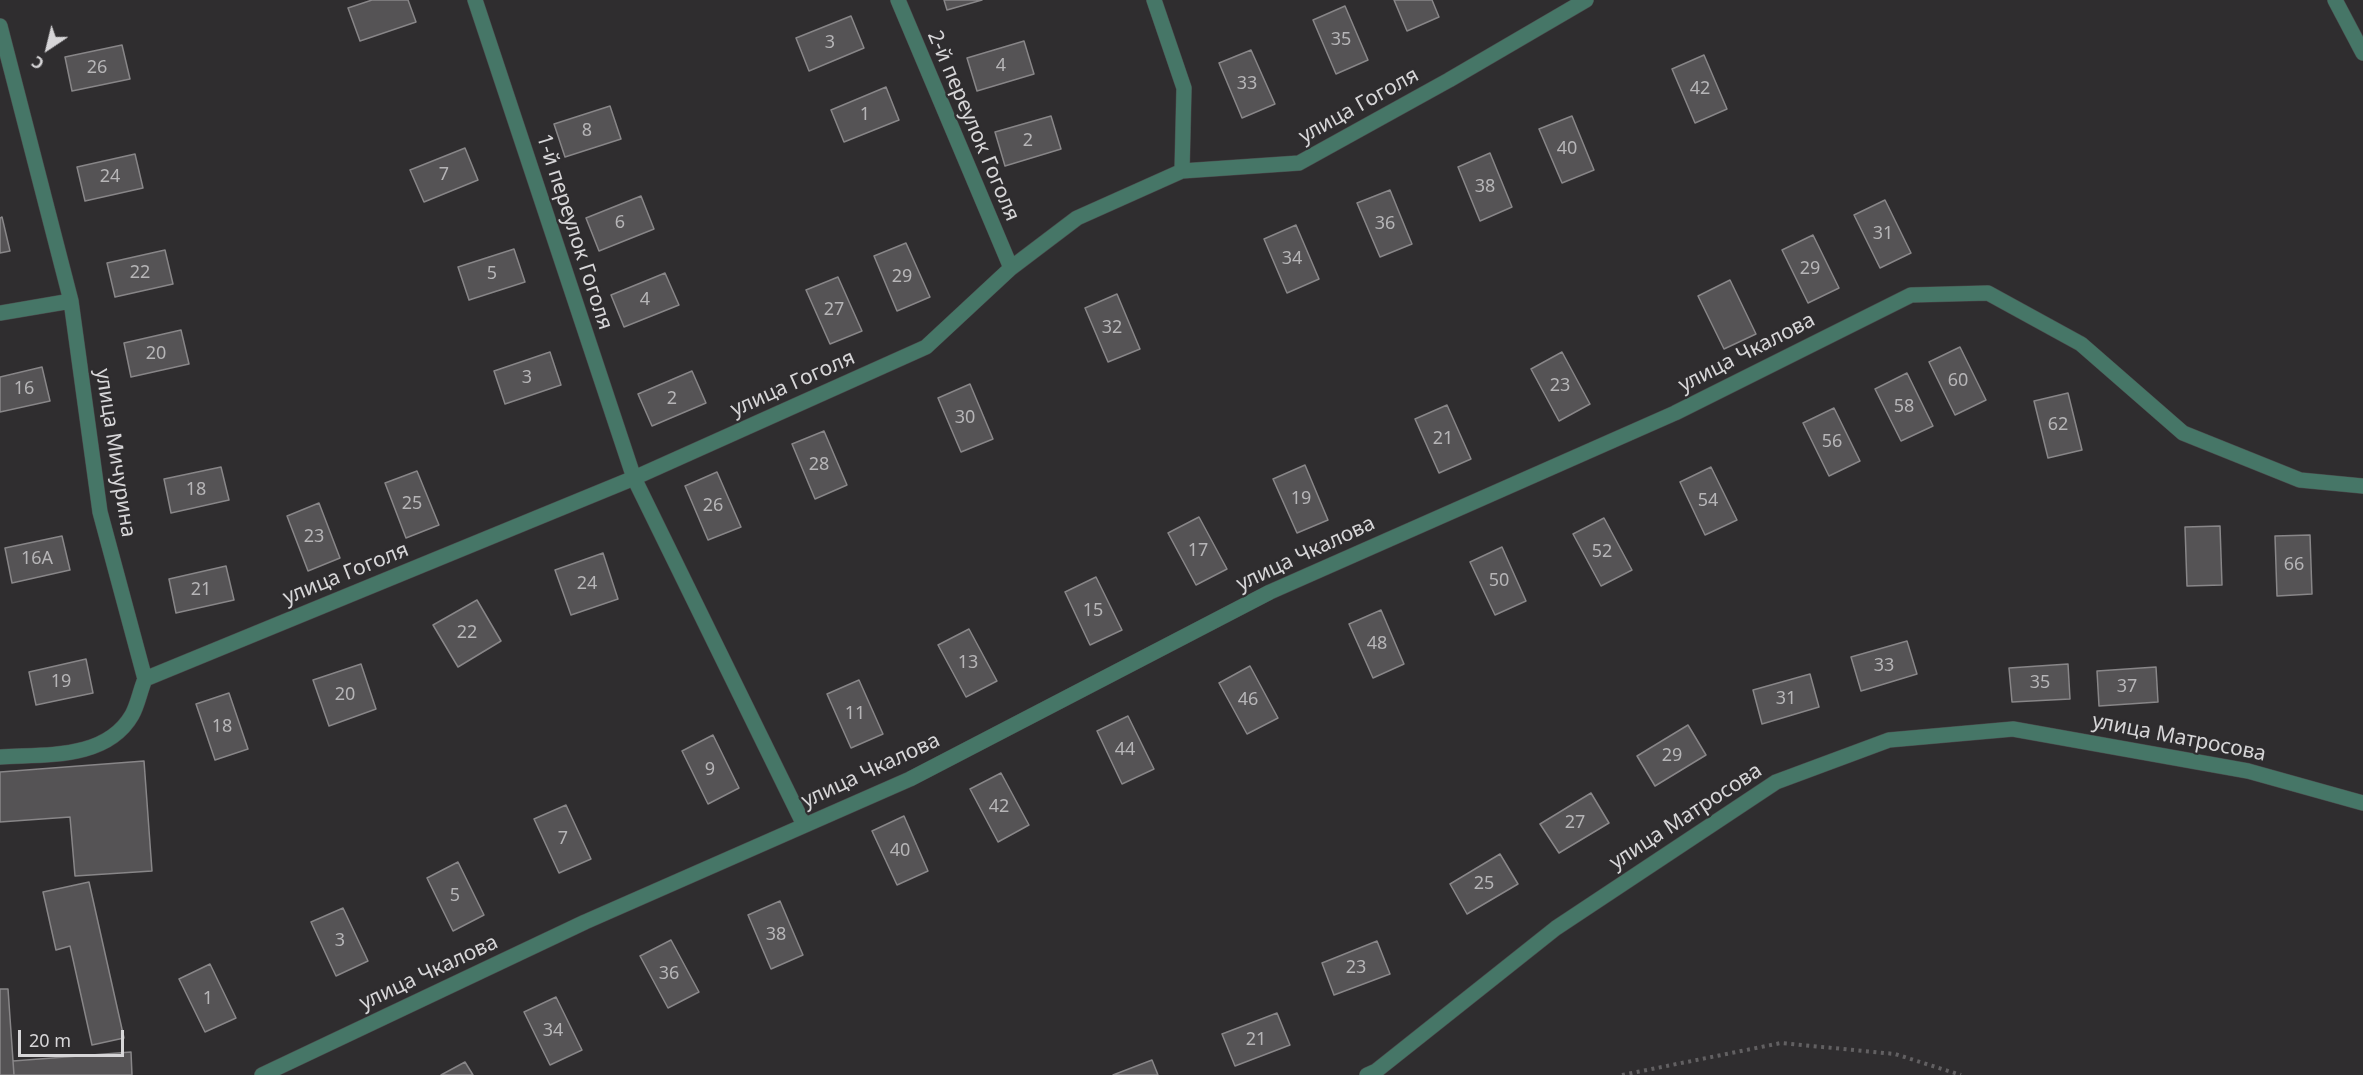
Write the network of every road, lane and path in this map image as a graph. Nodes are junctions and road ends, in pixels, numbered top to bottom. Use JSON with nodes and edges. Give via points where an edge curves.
{"nodes":[{"id":1,"x":475,"y":0,"type":"edge"},
{"id":2,"x":898,"y":0,"type":"edge"},
{"id":3,"x":1154,"y":0,"type":"edge"},
{"id":4,"x":2335,"y":0,"type":"edge"},
{"id":5,"x":1585,"y":1,"type":"edge"},
{"id":6,"x":0,"y":26,"type":"edge"},
{"id":7,"x":2363,"y":52,"type":"edge"},
{"id":8,"x":1182,"y":171,"type":"junction"},
{"id":9,"x":1011,"y":268,"type":"junction"},
{"id":10,"x":71,"y":301,"type":"junction"},
{"id":11,"x":0,"y":313,"type":"edge"},
{"id":12,"x":634,"y":478,"type":"junction"},
{"id":13,"x":2363,"y":486,"type":"edge"},
{"id":14,"x":145,"y":679,"type":"junction"},
{"id":15,"x":0,"y":757,"type":"edge"},
{"id":16,"x":2363,"y":803,"type":"edge"},
{"id":17,"x":804,"y":825,"type":"junction"},
{"id":18,"x":262,"y":1075,"type":"edge"},
{"id":19,"x":1367,"y":1075,"type":"edge"},
{"id":20,"x":1622,"y":1075,"type":"edge"},
{"id":21,"x":1961,"y":1075,"type":"edge"}],
"edges":[{"from":1,"to":12,"type":"street","name":"1-й переулок Гоголя"},
{"from":2,"to":9,"type":"street","name":"2-й переулок Гоголя"},
{"from":3,"to":8,"type":"street","via":[[1184,88]]},
{"from":4,"to":7,"type":"street"},
{"from":5,"to":8,"type":"street","name":"улица Гоголя","via":[[1299,163]]},
{"from":6,"to":10,"type":"street","name":"улица Мичурина"},
{"from":8,"to":9,"type":"street","name":"улица Гоголя","via":[[1077,218]]},
{"from":9,"to":12,"type":"street","name":"улица Гоголя","via":[[926,347]]},
{"from":10,"to":11,"type":"street"},
{"from":10,"to":14,"type":"street","name":"улица Мичурина","via":[[100,512]]},
{"from":12,"to":14,"type":"street","name":"улица Гоголя"},
{"from":12,"to":17,"type":"street","name":"1-й переулок Гоголя"},
{"from":13,"to":17,"type":"street","name":"улица Чкалова","via":[[2300,480],[2183,433],[2081,344],[1988,293],[1911,294],[1675,413],[1270,592],[910,778]]},
{"from":14,"to":15,"type":"street","via":[[122,728],[94,747]]},
{"from":16,"to":19,"type":"street","name":"улица Матросова","via":[[2248,771],[2013,729],[1889,740],[1776,782],[1556,928]]},
{"from":17,"to":18,"type":"street","name":"улица Чкалова","via":[[585,922]]},
{"from":20,"to":21,"type":"path","via":[[1781,1043],[1895,1054]]}]}
